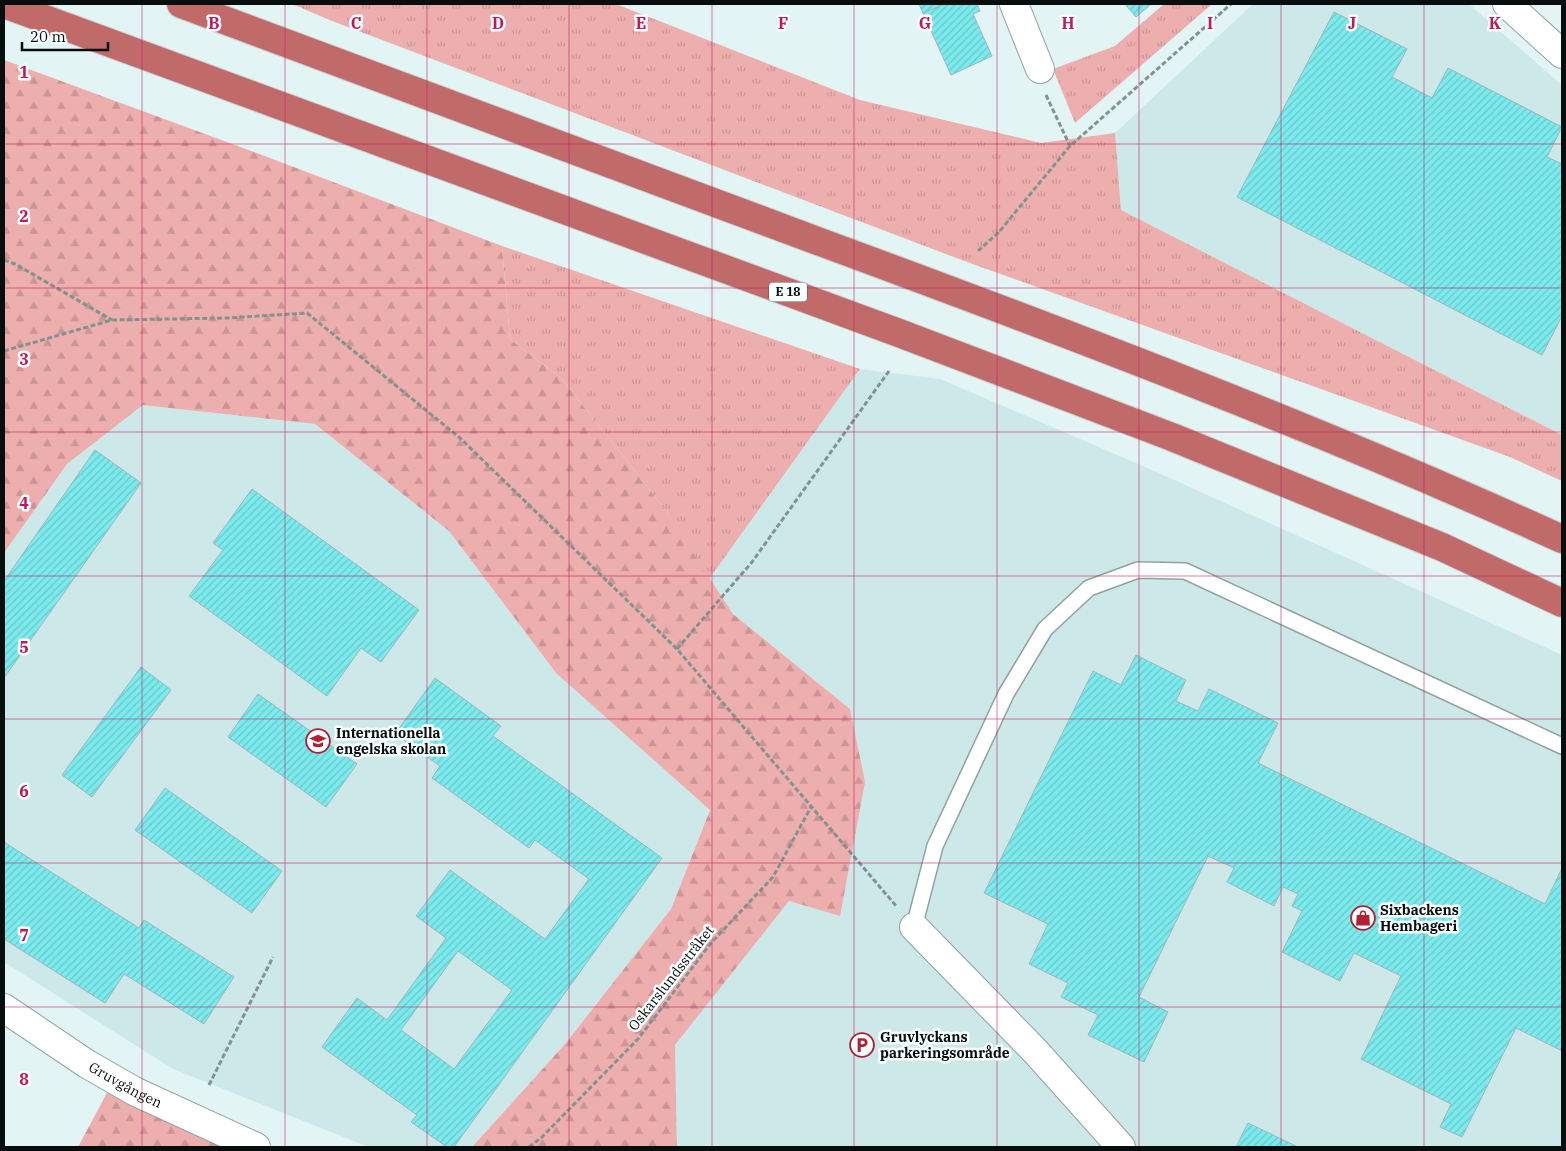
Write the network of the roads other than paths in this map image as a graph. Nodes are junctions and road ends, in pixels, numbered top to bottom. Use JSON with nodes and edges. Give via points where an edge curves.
{"nodes":[{"id":1,"x":4,"y":4,"type":"edge"},
{"id":2,"x":181,"y":4,"type":"edge"},
{"id":3,"x":1014,"y":4,"type":"edge"},
{"id":4,"x":1507,"y":4,"type":"edge"},
{"id":5,"x":1562,"y":54,"type":"edge"},
{"id":6,"x":1040,"y":69,"type":"road end"},
{"id":7,"x":1562,"y":539,"type":"edge"},
{"id":8,"x":1562,"y":603,"type":"edge"},
{"id":9,"x":1562,"y":746,"type":"edge"},
{"id":10,"x":914,"y":928,"type":"joint"},
{"id":11,"x":4,"y":1008,"type":"edge"},
{"id":12,"x":256,"y":1147,"type":"edge"},
{"id":13,"x":1120,"y":1147,"type":"edge"}],
"edges":[{"from":1,"to":8,"type":"highway","number":"E 18","via":[[889,329],[1172,437],[1442,547]]},
{"from":2,"to":7,"type":"highway","via":[[1191,382],[1463,494]]},
{"from":3,"to":6,"type":"street"},
{"from":4,"to":5,"type":"street"},
{"from":9,"to":10,"type":"lane","via":[[1185,571],[1138,570],[1089,588],[1045,629],[1006,694],[935,846]]},
{"from":10,"to":13,"type":"street","via":[[1036,1052]]},
{"from":11,"to":12,"type":"street","name":"Gruvgången","via":[[87,1064],[136,1092]]}]}
